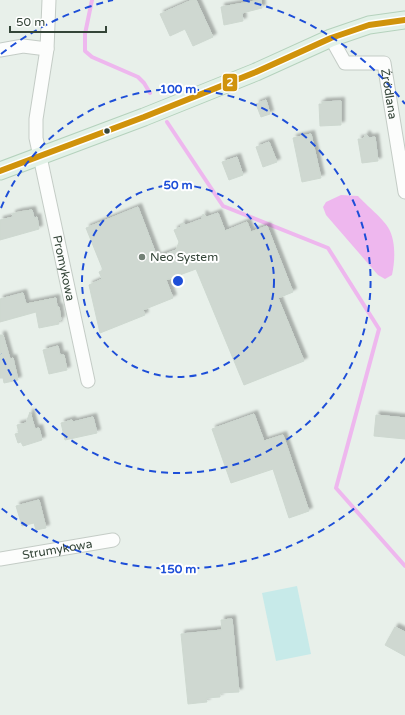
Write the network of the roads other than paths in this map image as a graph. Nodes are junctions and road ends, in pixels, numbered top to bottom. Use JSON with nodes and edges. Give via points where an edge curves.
{"nodes":[{"id":1,"x":48,"y":0,"type":"edge"},
{"id":2,"x":405,"y":21,"type":"edge"},
{"id":3,"x":331,"y":38,"type":"junction"},
{"id":4,"x":47,"y":49,"type":"junction"},
{"id":5,"x":0,"y":50,"type":"edge"},
{"id":6,"x":40,"y":156,"type":"junction"},
{"id":7,"x":0,"y":171,"type":"edge"},
{"id":8,"x":405,"y":192,"type":"edge"},
{"id":9,"x":88,"y":381,"type":"dead end"},
{"id":10,"x":113,"y":540,"type":"dead end"},
{"id":11,"x":0,"y":559,"type":"edge"}],
"edges":[{"from":1,"to":4,"type":"street","name":"Promykowa"},
{"from":2,"to":3,"type":"main road","via":[[369,25]]},
{"from":3,"to":6,"type":"main road","via":[[256,72]]},
{"from":3,"to":8,"type":"street","name":"Źródlana","via":[[344,63],[384,63]]},
{"from":4,"to":5,"type":"street","via":[[23,46]]},
{"from":4,"to":6,"type":"street","name":"Promykowa","via":[[36,118],[36,138]]},
{"from":6,"to":7,"type":"main road"},
{"from":6,"to":9,"type":"street","name":"Promykowa"},
{"from":10,"to":11,"type":"street","name":"Strumykowa"}]}
